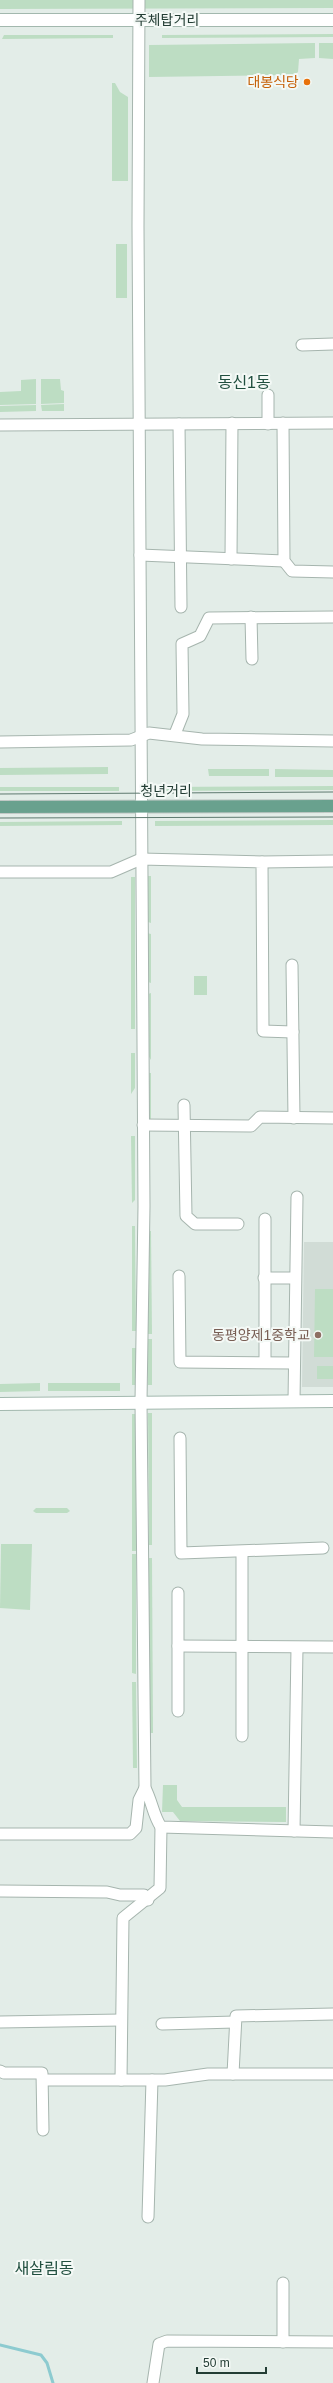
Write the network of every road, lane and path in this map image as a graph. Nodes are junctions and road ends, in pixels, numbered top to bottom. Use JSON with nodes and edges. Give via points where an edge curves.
{"nodes":[{"id":1,"x":139,"y":0,"type":"edge"},
{"id":2,"x":0,"y":20,"type":"edge"},
{"id":3,"x":333,"y":20,"type":"edge"},
{"id":4,"x":139,"y":21,"type":"junction"},
{"id":5,"x":333,"y":344,"type":"edge"},
{"id":6,"x":302,"y":345,"type":"dead end"},
{"id":7,"x":268,"y":395,"type":"dead end"},
{"id":8,"x":283,"y":423,"type":"junction"},
{"id":9,"x":333,"y":423,"type":"edge"},
{"id":10,"x":138,"y":424,"type":"junction"},
{"id":11,"x":179,"y":424,"type":"junction"},
{"id":12,"x":232,"y":424,"type":"junction"},
{"id":13,"x":268,"y":424,"type":"junction"},
{"id":14,"x":0,"y":425,"type":"edge"},
{"id":15,"x":140,"y":555,"type":"junction"},
{"id":16,"x":180,"y":557,"type":"junction"},
{"id":17,"x":231,"y":559,"type":"junction"},
{"id":18,"x":284,"y":561,"type":"junction"},
{"id":19,"x":333,"y":572,"type":"edge"},
{"id":20,"x":181,"y":607,"type":"dead end"},
{"id":21,"x":251,"y":617,"type":"junction"},
{"id":22,"x":333,"y":617,"type":"edge"},
{"id":23,"x":252,"y":659,"type":"dead end"},
{"id":24,"x":175,"y":734,"type":"junction"},
{"id":25,"x":140,"y":737,"type":"junction"},
{"id":26,"x":333,"y":741,"type":"edge"},
{"id":27,"x":0,"y":742,"type":"edge"},
{"id":28,"x":0,"y":806,"type":"edge"},
{"id":29,"x":141,"y":806,"type":"junction"},
{"id":30,"x":333,"y":806,"type":"edge"},
{"id":31,"x":141,"y":859,"type":"junction"},
{"id":32,"x":333,"y":861,"type":"edge"},
{"id":33,"x":262,"y":862,"type":"junction"},
{"id":34,"x":0,"y":872,"type":"edge"},
{"id":35,"x":292,"y":965,"type":"dead end"},
{"id":36,"x":293,"y":1032,"type":"junction"},
{"id":37,"x":184,"y":1105,"type":"dead end"},
{"id":38,"x":294,"y":1118,"type":"junction"},
{"id":39,"x":333,"y":1118,"type":"edge"},
{"id":40,"x":143,"y":1125,"type":"junction"},
{"id":41,"x":184,"y":1126,"type":"junction"},
{"id":42,"x":297,"y":1198,"type":"dead end"},
{"id":43,"x":266,"y":1219,"type":"dead end"},
{"id":44,"x":238,"y":1224,"type":"dead end"},
{"id":45,"x":179,"y":1276,"type":"dead end"},
{"id":46,"x":264,"y":1278,"type":"junction"},
{"id":47,"x":294,"y":1278,"type":"junction"},
{"id":48,"x":265,"y":1362,"type":"junction"},
{"id":49,"x":294,"y":1362,"type":"junction"},
{"id":50,"x":294,"y":1401,"type":"junction"},
{"id":51,"x":333,"y":1401,"type":"edge"},
{"id":52,"x":141,"y":1402,"type":"junction"},
{"id":53,"x":0,"y":1404,"type":"edge"},
{"id":54,"x":180,"y":1438,"type":"dead end"},
{"id":55,"x":323,"y":1548,"type":"dead end"},
{"id":56,"x":242,"y":1552,"type":"junction"},
{"id":57,"x":178,"y":1593,"type":"dead end"},
{"id":58,"x":178,"y":1646,"type":"junction"},
{"id":59,"x":333,"y":1647,"type":"edge"},
{"id":60,"x":243,"y":1648,"type":"junction"},
{"id":61,"x":297,"y":1648,"type":"junction"},
{"id":62,"x":178,"y":1711,"type":"dead end"},
{"id":63,"x":242,"y":1736,"type":"dead end"},
{"id":64,"x":145,"y":1788,"type":"junction"},
{"id":65,"x":161,"y":1827,"type":"junction"},
{"id":66,"x":294,"y":1831,"type":"junction"},
{"id":67,"x":333,"y":1832,"type":"edge"},
{"id":68,"x":0,"y":1834,"type":"edge"},
{"id":69,"x":0,"y":1891,"type":"edge"},
{"id":70,"x":148,"y":1900,"type":"junction"},
{"id":71,"x":333,"y":2014,"type":"edge"},
{"id":72,"x":121,"y":2020,"type":"junction"},
{"id":73,"x":0,"y":2022,"type":"edge"},
{"id":74,"x":235,"y":2022,"type":"junction"},
{"id":75,"x":162,"y":2024,"type":"dead end"},
{"id":76,"x":0,"y":2071,"type":"edge"},
{"id":77,"x":233,"y":2074,"type":"junction"},
{"id":78,"x":333,"y":2074,"type":"edge"},
{"id":79,"x":42,"y":2080,"type":"junction"},
{"id":80,"x":121,"y":2080,"type":"junction"},
{"id":81,"x":152,"y":2080,"type":"junction"},
{"id":82,"x":43,"y":2130,"type":"dead end"},
{"id":83,"x":148,"y":2217,"type":"dead end"},
{"id":84,"x":284,"y":2283,"type":"dead end"},
{"id":85,"x":283,"y":2342,"type":"junction"},
{"id":86,"x":333,"y":2342,"type":"edge"},
{"id":87,"x":154,"y":2383,"type":"edge"}],
"edges":[{"from":1,"to":4,"type":"street"},
{"from":2,"to":4,"type":"street","name":"주체탑거리"},
{"from":3,"to":4,"type":"street","name":"주체탑거리"},
{"from":4,"to":10,"type":"street"},
{"from":5,"to":6,"type":"street"},
{"from":7,"to":13,"type":"street"},
{"from":8,"to":9,"type":"street"},
{"from":8,"to":13,"type":"street"},
{"from":8,"to":18,"type":"street"},
{"from":10,"to":11,"type":"street"},
{"from":10,"to":14,"type":"street"},
{"from":10,"to":15,"type":"street"},
{"from":11,"to":12,"type":"street"},
{"from":11,"to":16,"type":"street"},
{"from":12,"to":13,"type":"street"},
{"from":12,"to":17,"type":"street"},
{"from":15,"to":16,"type":"street"},
{"from":15,"to":25,"type":"street"},
{"from":16,"to":17,"type":"street"},
{"from":16,"to":20,"type":"street"},
{"from":17,"to":18,"type":"street"},
{"from":18,"to":19,"type":"street","via":[[292,571]]},
{"from":21,"to":22,"type":"street"},
{"from":21,"to":23,"type":"street"},
{"from":21,"to":24,"type":"street","via":[[209,618],[200,636],[182,644],[183,714]]},
{"from":24,"to":25,"type":"street","via":[[149,733]]},
{"from":24,"to":26,"type":"street","via":[[202,739]]},
{"from":25,"to":27,"type":"street","via":[[131,740]]},
{"from":25,"to":29,"type":"street"},
{"from":28,"to":29,"type":"main road","name":"청년거리"},
{"from":29,"to":30,"type":"main road","name":"청년거리"},
{"from":29,"to":31,"type":"street"},
{"from":31,"to":33,"type":"street"},
{"from":31,"to":34,"type":"street","via":[[111,872]]},
{"from":31,"to":40,"type":"street"},
{"from":32,"to":33,"type":"street"},
{"from":33,"to":36,"type":"street","via":[[263,1032]]},
{"from":35,"to":36,"type":"street"},
{"from":36,"to":38,"type":"street"},
{"from":37,"to":41,"type":"street"},
{"from":38,"to":39,"type":"street"},
{"from":38,"to":41,"type":"street","via":[[260,1117],[251,1126]]},
{"from":40,"to":41,"type":"street"},
{"from":40,"to":52,"type":"street"},
{"from":41,"to":44,"type":"street","via":[[186,1216],[194,1224]]},
{"from":42,"to":47,"type":"street"},
{"from":43,"to":46,"type":"street"},
{"from":45,"to":48,"type":"street","via":[[180,1362]]},
{"from":46,"to":47,"type":"street"},
{"from":46,"to":48,"type":"street"},
{"from":47,"to":49,"type":"street"},
{"from":48,"to":49,"type":"street"},
{"from":49,"to":50,"type":"street"},
{"from":50,"to":51,"type":"street"},
{"from":50,"to":52,"type":"street"},
{"from":52,"to":53,"type":"street"},
{"from":52,"to":64,"type":"street"},
{"from":54,"to":56,"type":"street","via":[[181,1553]]},
{"from":55,"to":56,"type":"street"},
{"from":56,"to":60,"type":"street"},
{"from":57,"to":58,"type":"street"},
{"from":58,"to":60,"type":"street"},
{"from":58,"to":62,"type":"street"},
{"from":59,"to":61,"type":"street"},
{"from":60,"to":61,"type":"street"},
{"from":60,"to":63,"type":"street"},
{"from":61,"to":66,"type":"street"},
{"from":64,"to":65,"type":"street"},
{"from":64,"to":68,"type":"street","via":[[139,1800],[136,1828],[130,1834]]},
{"from":65,"to":66,"type":"street"},
{"from":65,"to":70,"type":"street","via":[[160,1888]]},
{"from":66,"to":67,"type":"street"},
{"from":69,"to":70,"type":"street","via":[[107,1892],[120,1896],[144,1895]]},
{"from":70,"to":72,"type":"street","via":[[123,1918]]},
{"from":71,"to":74,"type":"street","via":[[236,2016]]},
{"from":72,"to":73,"type":"street"},
{"from":72,"to":80,"type":"street"},
{"from":74,"to":75,"type":"street"},
{"from":74,"to":77,"type":"street"},
{"from":76,"to":79,"type":"street","via":[[42,2073]]},
{"from":77,"to":78,"type":"street"},
{"from":77,"to":81,"type":"street"},
{"from":79,"to":80,"type":"street"},
{"from":79,"to":82,"type":"street"},
{"from":80,"to":81,"type":"street"},
{"from":81,"to":83,"type":"street"},
{"from":84,"to":85,"type":"street"},
{"from":85,"to":86,"type":"street"},
{"from":85,"to":87,"type":"street","via":[[163,2342],[159,2344]]}]}
